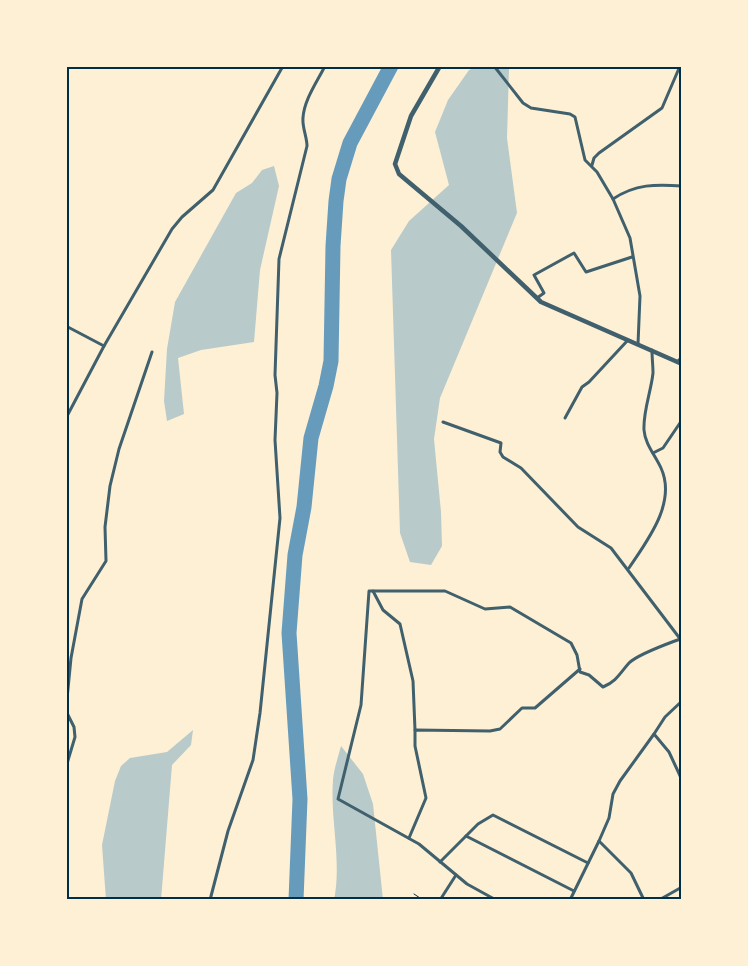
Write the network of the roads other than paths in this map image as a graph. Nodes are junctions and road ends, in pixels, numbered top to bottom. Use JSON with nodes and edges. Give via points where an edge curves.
{"nodes":[{"id":1,"x":282,"y":66,"type":"edge"},
{"id":2,"x":325,"y":66,"type":"edge"},
{"id":3,"x":440,"y":66,"type":"edge"},
{"id":4,"x":494,"y":66,"type":"edge"},
{"id":5,"x":680,"y":66,"type":"edge"},
{"id":6,"x":592,"y":166,"type":"junction"},
{"id":7,"x":682,"y":186,"type":"edge"},
{"id":8,"x":613,"y":199,"type":"junction"},
{"id":9,"x":632,"y":257,"type":"junction"},
{"id":10,"x":536,"y":298,"type":"junction"},
{"id":11,"x":66,"y":326,"type":"edge"},
{"id":12,"x":628,"y":340,"type":"junction"},
{"id":13,"x":638,"y":344,"type":"junction"},
{"id":14,"x":104,"y":346,"type":"junction"},
{"id":15,"x":652,"y":350,"type":"junction"},
{"id":16,"x":152,"y":352,"type":"dead end"},
{"id":17,"x":682,"y":357,"type":"edge"},
{"id":18,"x":679,"y":363,"type":"edge"},
{"id":19,"x":66,"y":418,"type":"edge"},
{"id":20,"x":565,"y":418,"type":"dead end"},
{"id":21,"x":682,"y":420,"type":"edge"},
{"id":22,"x":443,"y":422,"type":"dead end"},
{"id":23,"x":653,"y":453,"type":"junction"},
{"id":24,"x":629,"y":568,"type":"junction"},
{"id":25,"x":373,"y":591,"type":"junction"},
{"id":26,"x":681,"y":640,"type":"edge"},
{"id":27,"x":580,"y":669,"type":"junction"},
{"id":28,"x":682,"y":701,"type":"edge"},
{"id":29,"x":66,"y":710,"type":"edge"},
{"id":30,"x":415,"y":730,"type":"junction"},
{"id":31,"x":654,"y":734,"type":"junction"},
{"id":32,"x":66,"y":767,"type":"edge"},
{"id":33,"x":680,"y":772,"type":"edge"},
{"id":34,"x":682,"y":780,"type":"edge"},
{"id":35,"x":466,"y":836,"type":"junction"},
{"id":36,"x":409,"y":838,"type":"junction"},
{"id":37,"x":599,"y":842,"type":"junction"},
{"id":38,"x":440,"y":862,"type":"junction"},
{"id":39,"x":588,"y":863,"type":"junction"},
{"id":40,"x":456,"y":875,"type":"junction"},
{"id":41,"x":682,"y":887,"type":"edge"},
{"id":42,"x":574,"y":891,"type":"junction"},
{"id":43,"x":210,"y":900,"type":"edge"},
{"id":44,"x":440,"y":900,"type":"edge"},
{"id":45,"x":496,"y":900,"type":"edge"},
{"id":46,"x":570,"y":900,"type":"edge"},
{"id":47,"x":644,"y":900,"type":"edge"},
{"id":48,"x":659,"y":900,"type":"edge"}],
"edges":[{"from":1,"to":14,"type":"street","via":[[212,190],[172,229]]},
{"from":2,"to":43,"type":"street","via":[[306,104],[302,120],[307,146],[279,259],[275,440],[280,518],[260,713],[253,760],[228,831]]},
{"from":3,"to":10,"type":"street","via":[[411,116],[395,161],[396,171],[461,226]]},
{"from":4,"to":6,"type":"street","via":[[523,103],[531,108],[575,117],[582,152]]},
{"from":5,"to":6,"type":"street","via":[[662,108],[599,153]]},
{"from":6,"to":8,"type":"street"},
{"from":7,"to":8,"type":"street","via":[[650,184],[625,191]]},
{"from":8,"to":9,"type":"street","via":[[630,238]]},
{"from":9,"to":10,"type":"street","via":[[586,272],[574,253],[534,275],[544,293]]},
{"from":9,"to":13,"type":"street","via":[[640,296]]},
{"from":10,"to":12,"type":"street"},
{"from":11,"to":14,"type":"street"},
{"from":12,"to":13,"type":"street"},
{"from":12,"to":20,"type":"street","via":[[582,387]]},
{"from":13,"to":15,"type":"street"},
{"from":14,"to":19,"type":"street"},
{"from":15,"to":18,"type":"street"},
{"from":15,"to":23,"type":"street","via":[[653,372],[644,423],[645,437]]},
{"from":16,"to":29,"type":"street","via":[[119,448],[110,486],[105,527],[106,561],[82,599]]},
{"from":17,"to":18,"type":"street"},
{"from":21,"to":23,"type":"street","via":[[663,448]]},
{"from":22,"to":24,"type":"street","via":[[501,443],[503,457],[520,468],[578,528],[612,548]]},
{"from":23,"to":24,"type":"street","via":[[665,481],[662,512],[656,528]]},
{"from":24,"to":26,"type":"street"},
{"from":25,"to":27,"type":"street","via":[[445,591],[485,609],[510,606],[571,643]]},
{"from":25,"to":30,"type":"street","via":[[383,610],[400,624],[414,681]]},
{"from":25,"to":36,"type":"street","via":[[369,591],[360,705],[338,799]]},
{"from":26,"to":27,"type":"street","via":[[630,662],[621,675],[603,687]]},
{"from":27,"to":30,"type":"street","via":[[535,708],[522,708],[500,728],[490,731]]},
{"from":28,"to":31,"type":"street","via":[[665,717]]},
{"from":29,"to":32,"type":"street","via":[[75,738]]},
{"from":30,"to":36,"type":"street","via":[[415,746],[426,798]]},
{"from":31,"to":33,"type":"street"},
{"from":31,"to":37,"type":"street","via":[[613,794],[609,818]]},
{"from":33,"to":34,"type":"street"},
{"from":35,"to":38,"type":"street"},
{"from":35,"to":39,"type":"street","via":[[493,814]]},
{"from":35,"to":42,"type":"street"},
{"from":36,"to":38,"type":"street"},
{"from":37,"to":39,"type":"street"},
{"from":37,"to":47,"type":"street","via":[[631,873]]},
{"from":38,"to":40,"type":"street"},
{"from":39,"to":42,"type":"street"},
{"from":40,"to":44,"type":"street"},
{"from":40,"to":45,"type":"street"},
{"from":41,"to":48,"type":"street"},
{"from":42,"to":46,"type":"street"}]}
